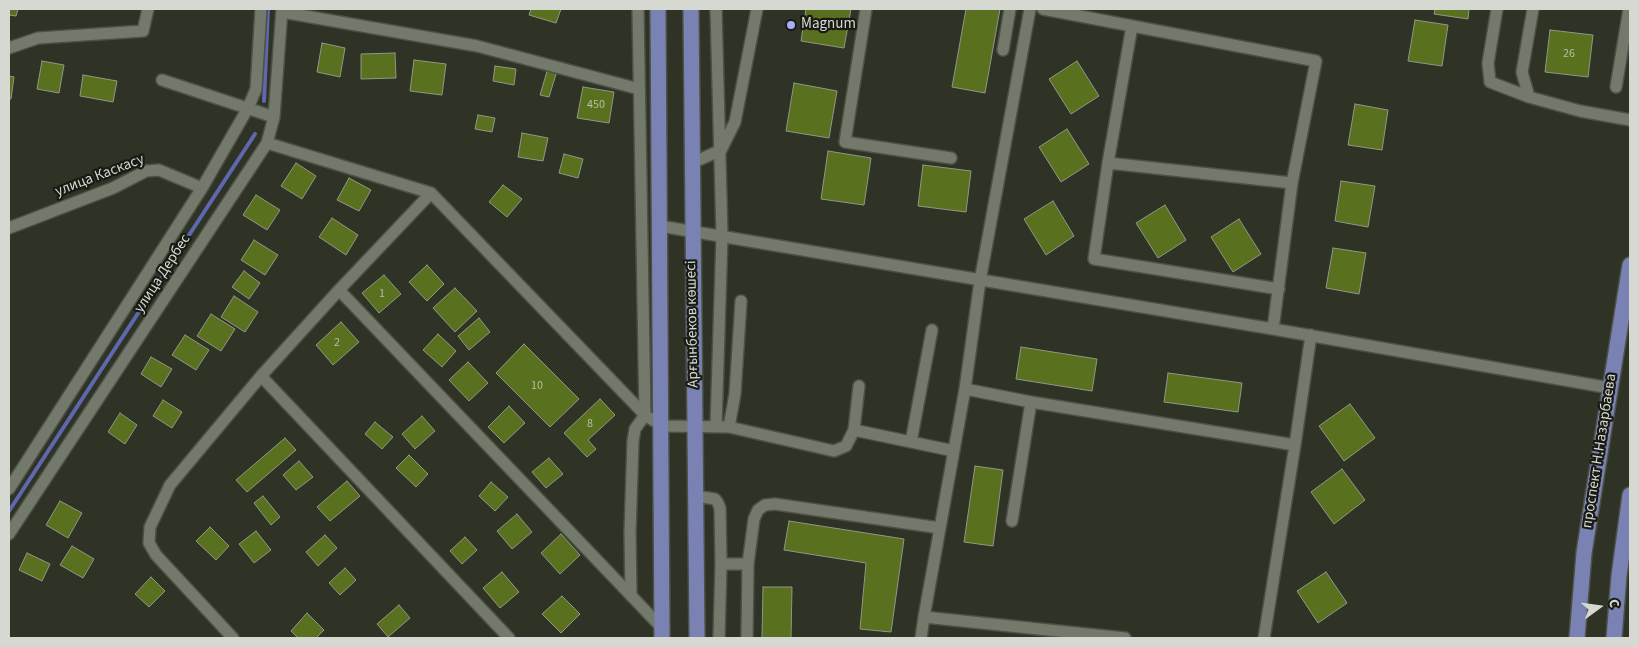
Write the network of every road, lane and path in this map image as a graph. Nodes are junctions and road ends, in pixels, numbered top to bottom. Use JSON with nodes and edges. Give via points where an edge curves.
{"nodes":[{"id":1,"x":148,"y":9,"type":"edge"},
{"id":2,"x":261,"y":9,"type":"edge"},
{"id":3,"x":638,"y":9,"type":"edge"},
{"id":4,"x":658,"y":9,"type":"edge"},
{"id":5,"x":691,"y":9,"type":"edge"},
{"id":6,"x":716,"y":9,"type":"edge"},
{"id":7,"x":757,"y":9,"type":"edge"},
{"id":8,"x":866,"y":9,"type":"edge"},
{"id":9,"x":1010,"y":9,"type":"edge"},
{"id":10,"x":1030,"y":9,"type":"edge"},
{"id":11,"x":1043,"y":9,"type":"edge"},
{"id":12,"x":1498,"y":9,"type":"edge"},
{"id":13,"x":1533,"y":9,"type":"edge"},
{"id":14,"x":1629,"y":9,"type":"edge"},
{"id":15,"x":282,"y":10,"type":"edge"},
{"id":16,"x":1132,"y":26,"type":"junction"},
{"id":17,"x":9,"y":48,"type":"edge"},
{"id":18,"x":1003,"y":50,"type":"dead end"},
{"id":19,"x":162,"y":80,"type":"dead end"},
{"id":20,"x":1616,"y":87,"type":"dead end"},
{"id":21,"x":639,"y":89,"type":"junction"},
{"id":22,"x":1528,"y":97,"type":"junction"},
{"id":23,"x":248,"y":108,"type":"junction"},
{"id":24,"x":274,"y":117,"type":"junction"},
{"id":25,"x":1630,"y":120,"type":"edge"},
{"id":26,"x":267,"y":143,"type":"junction"},
{"id":27,"x":721,"y":150,"type":"junction"},
{"id":28,"x":951,"y":158,"type":"dead end"},
{"id":29,"x":692,"y":163,"type":"junction"},
{"id":30,"x":1108,"y":163,"type":"junction"},
{"id":31,"x":1292,"y":183,"type":"junction"},
{"id":32,"x":202,"y":188,"type":"junction"},
{"id":33,"x":432,"y":193,"type":"junction"},
{"id":34,"x":660,"y":226,"type":"junction"},
{"id":35,"x":9,"y":228,"type":"edge"},
{"id":36,"x":692,"y":231,"type":"junction"},
{"id":37,"x":722,"y":236,"type":"junction"},
{"id":38,"x":1630,"y":265,"type":"edge"},
{"id":39,"x":980,"y":280,"type":"junction"},
{"id":40,"x":1279,"y":288,"type":"junction"},
{"id":41,"x":339,"y":290,"type":"junction"},
{"id":42,"x":741,"y":301,"type":"dead end"},
{"id":43,"x":1273,"y":329,"type":"junction"},
{"id":44,"x":932,"y":330,"type":"dead end"},
{"id":45,"x":1311,"y":335,"type":"junction"},
{"id":46,"x":261,"y":376,"type":"junction"},
{"id":47,"x":859,"y":386,"type":"dead end"},
{"id":48,"x":1610,"y":388,"type":"junction"},
{"id":49,"x":965,"y":389,"type":"junction"},
{"id":50,"x":1031,"y":402,"type":"junction"},
{"id":51,"x":646,"y":415,"type":"junction"},
{"id":52,"x":662,"y":426,"type":"junction"},
{"id":53,"x":716,"y":426,"type":"junction"},
{"id":54,"x":695,"y":427,"type":"junction"},
{"id":55,"x":730,"y":427,"type":"junction"},
{"id":56,"x":854,"y":430,"type":"junction"},
{"id":57,"x":910,"y":442,"type":"junction"},
{"id":58,"x":1295,"y":444,"type":"junction"},
{"id":59,"x":954,"y":452,"type":"junction"},
{"id":60,"x":9,"y":489,"type":"edge"},
{"id":61,"x":1630,"y":495,"type":"edge"},
{"id":62,"x":695,"y":496,"type":"junction"},
{"id":63,"x":1012,"y":522,"type":"dead end"},
{"id":64,"x":940,"y":528,"type":"junction"},
{"id":65,"x":9,"y":534,"type":"edge"},
{"id":66,"x":721,"y":564,"type":"junction"},
{"id":67,"x":748,"y":564,"type":"junction"},
{"id":68,"x":631,"y":596,"type":"junction"},
{"id":69,"x":924,"y":617,"type":"junction"},
{"id":70,"x":662,"y":633,"type":"edge"},
{"id":71,"x":1099,"y":637,"type":"edge"},
{"id":72,"x":233,"y":638,"type":"edge"},
{"id":73,"x":509,"y":638,"type":"edge"},
{"id":74,"x":697,"y":638,"type":"edge"},
{"id":75,"x":719,"y":638,"type":"edge"},
{"id":76,"x":747,"y":638,"type":"edge"},
{"id":77,"x":921,"y":638,"type":"edge"},
{"id":78,"x":1125,"y":638,"type":"edge"},
{"id":79,"x":1264,"y":638,"type":"edge"},
{"id":80,"x":1577,"y":638,"type":"edge"},
{"id":81,"x":1614,"y":638,"type":"edge"}],
"edges":[{"from":1,"to":17,"type":"street","via":[[143,31],[38,38]]},
{"from":2,"to":23,"type":"street","name":"улица Дербес","via":[[256,89]]},
{"from":3,"to":21,"type":"street"},
{"from":4,"to":34,"type":"main road"},
{"from":5,"to":29,"type":"main road","name":"Арғынбеков көшесі"},
{"from":6,"to":27,"type":"street"},
{"from":7,"to":27,"type":"street","via":[[735,122]]},
{"from":8,"to":28,"type":"street","via":[[845,142]]},
{"from":9,"to":18,"type":"street"},
{"from":10,"to":39,"type":"street"},
{"from":11,"to":16,"type":"street"},
{"from":12,"to":22,"type":"street","via":[[1488,63],[1490,82]]},
{"from":13,"to":22,"type":"street","via":[[1522,72]]},
{"from":14,"to":20,"type":"street"},
{"from":15,"to":21,"type":"street","via":[[477,46]]},
{"from":15,"to":24,"type":"street","name":"улица Дербес"},
{"from":16,"to":30,"type":"street"},
{"from":16,"to":31,"type":"street","via":[[1316,60]]},
{"from":19,"to":23,"type":"street"},
{"from":21,"to":51,"type":"street"},
{"from":22,"to":25,"type":"street"},
{"from":23,"to":24,"type":"street"},
{"from":23,"to":32,"type":"street","name":"улица Дербес"},
{"from":24,"to":26,"type":"street","name":"улица Дербес"},
{"from":26,"to":33,"type":"street"},
{"from":26,"to":65,"type":"street","name":"улица Дербес"},
{"from":27,"to":29,"type":"street"},
{"from":27,"to":37,"type":"street"},
{"from":29,"to":36,"type":"main road","name":"Арғынбеков көшесі"},
{"from":30,"to":31,"type":"street"},
{"from":30,"to":40,"type":"street","via":[[1094,259]]},
{"from":31,"to":40,"type":"street"},
{"from":32,"to":35,"type":"street","name":"улица Каскасу","via":[[158,170],[146,172]]},
{"from":32,"to":60,"type":"street","name":"улица Дербес"},
{"from":33,"to":41,"type":"street"},
{"from":33,"to":51,"type":"street"},
{"from":34,"to":36,"type":"street"},
{"from":34,"to":52,"type":"main road"},
{"from":36,"to":37,"type":"street"},
{"from":36,"to":54,"type":"main road","name":"Арғынбеков көшесі"},
{"from":37,"to":39,"type":"street"},
{"from":37,"to":53,"type":"street"},
{"from":38,"to":48,"type":"main road","name":"проспект Н.Назарбаева"},
{"from":39,"to":43,"type":"street"},
{"from":39,"to":49,"type":"street"},
{"from":40,"to":43,"type":"street"},
{"from":41,"to":46,"type":"street"},
{"from":41,"to":68,"type":"street"},
{"from":42,"to":55,"type":"street"},
{"from":43,"to":45,"type":"street"},
{"from":44,"to":57,"type":"street"},
{"from":45,"to":48,"type":"street"},
{"from":45,"to":58,"type":"street"},
{"from":46,"to":72,"type":"street","via":[[170,485],[150,527],[149,543],[156,555]]},
{"from":46,"to":73,"type":"street"},
{"from":47,"to":56,"type":"street"},
{"from":48,"to":80,"type":"main road","name":"проспект Н.Назарбаева","via":[[1584,553]]},
{"from":49,"to":50,"type":"street"},
{"from":49,"to":59,"type":"street"},
{"from":50,"to":58,"type":"street"},
{"from":50,"to":63,"type":"street"},
{"from":51,"to":52,"type":"street"},
{"from":51,"to":68,"type":"street","via":[[635,429],[633,441]]},
{"from":52,"to":54,"type":"street"},
{"from":52,"to":70,"type":"main road"},
{"from":53,"to":54,"type":"street"},
{"from":53,"to":55,"type":"street"},
{"from":54,"to":62,"type":"main road","name":"Арғынбеков көшесі"},
{"from":55,"to":56,"type":"street","via":[[834,451],[846,446]]},
{"from":56,"to":57,"type":"street"},
{"from":57,"to":59,"type":"street"},
{"from":58,"to":79,"type":"street"},
{"from":59,"to":64,"type":"street"},
{"from":61,"to":81,"type":"main road"},
{"from":62,"to":66,"type":"street","via":[[714,499],[720,508]]},
{"from":62,"to":74,"type":"main road","name":"Арғынбеков көшесі"},
{"from":64,"to":67,"type":"street","via":[[765,505],[754,519]]},
{"from":64,"to":69,"type":"street"},
{"from":66,"to":67,"type":"street"},
{"from":66,"to":75,"type":"street"},
{"from":67,"to":76,"type":"street"},
{"from":68,"to":70,"type":"street"},
{"from":69,"to":71,"type":"street"},
{"from":69,"to":77,"type":"street"},
{"from":71,"to":78,"type":"street"}]}
